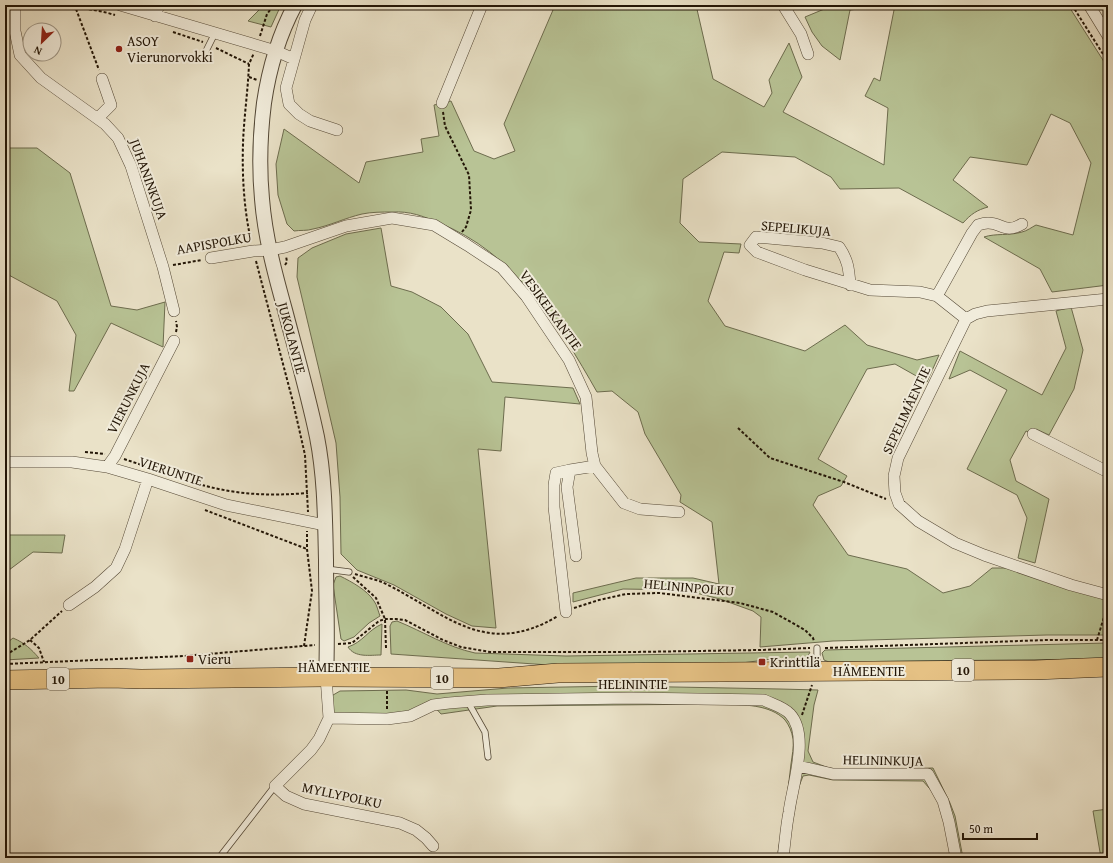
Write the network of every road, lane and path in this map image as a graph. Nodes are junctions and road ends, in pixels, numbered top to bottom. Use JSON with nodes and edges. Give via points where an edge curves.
{"nodes":[{"id":1,"x":295,"y":5,"type":"edge"},
{"id":2,"x":312,"y":5,"type":"edge"},
{"id":3,"x":482,"y":5,"type":"edge"},
{"id":4,"x":783,"y":5,"type":"edge"},
{"id":5,"x":1072,"y":5,"type":"edge"},
{"id":6,"x":1089,"y":5,"type":"edge"},
{"id":7,"x":15,"y":6,"type":"edge"},
{"id":8,"x":76,"y":9,"type":"junction"},
{"id":9,"x":157,"y":10,"type":"edge"},
{"id":10,"x":120,"y":11,"type":"edge"},
{"id":11,"x":171,"y":32,"type":"dead end"},
{"id":12,"x":215,"y":33,"type":"junction"},
{"id":13,"x":1108,"y":36,"type":"edge"},
{"id":14,"x":209,"y":44,"type":"junction"},
{"id":15,"x":276,"y":51,"type":"junction"},
{"id":16,"x":808,"y":54,"type":"dead end"},
{"id":17,"x":203,"y":57,"type":"dead end"},
{"id":18,"x":294,"y":59,"type":"junction"},
{"id":19,"x":1108,"y":62,"type":"edge"},
{"id":20,"x":249,"y":64,"type":"dead end"},
{"id":21,"x":102,"y":79,"type":"joint"},
{"id":22,"x":442,"y":103,"type":"joint"},
{"id":23,"x":98,"y":118,"type":"junction"},
{"id":24,"x":337,"y":130,"type":"dead end"},
{"id":25,"x":1022,"y":224,"type":"dead end"},
{"id":26,"x":457,"y":239,"type":"junction"},
{"id":27,"x":270,"y":250,"type":"junction"},
{"id":28,"x":211,"y":258,"type":"joint"},
{"id":29,"x":163,"y":267,"type":"junction"},
{"id":30,"x":850,"y":285,"type":"junction"},
{"id":31,"x":937,"y":296,"type":"junction"},
{"id":32,"x":1108,"y":298,"type":"edge"},
{"id":33,"x":174,"y":311,"type":"joint"},
{"id":34,"x":966,"y":319,"type":"junction"},
{"id":35,"x":174,"y":341,"type":"joint"},
{"id":36,"x":738,"y":428,"type":"dead end"},
{"id":37,"x":1033,"y":434,"type":"dead end"},
{"id":38,"x":5,"y":462,"type":"edge"},
{"id":39,"x":595,"y":466,"type":"junction"},
{"id":40,"x":107,"y":467,"type":"junction"},
{"id":41,"x":570,"y":470,"type":"junction"},
{"id":42,"x":1108,"y":472,"type":"edge"},
{"id":43,"x":148,"y":479,"type":"junction"},
{"id":44,"x":899,"y":504,"type":"junction"},
{"id":45,"x":202,"y":509,"type":"dead end"},
{"id":46,"x":679,"y":512,"type":"dead end"},
{"id":47,"x":325,"y":525,"type":"junction"},
{"id":48,"x":307,"y":540,"type":"dead end"},
{"id":49,"x":307,"y":549,"type":"junction"},
{"id":50,"x":576,"y":556,"type":"dead end"},
{"id":51,"x":326,"y":569,"type":"junction"},
{"id":52,"x":349,"y":572,"type":"junction"},
{"id":53,"x":1108,"y":595,"type":"edge"},
{"id":54,"x":1108,"y":602,"type":"edge"},
{"id":55,"x":68,"y":605,"type":"joint"},
{"id":56,"x":566,"y":612,"type":"junction"},
{"id":57,"x":385,"y":619,"type":"junction"},
{"id":58,"x":30,"y":640,"type":"junction"},
{"id":59,"x":1097,"y":640,"type":"junction"},
{"id":60,"x":1108,"y":640,"type":"edge"},
{"id":61,"x":328,"y":644,"type":"junction"},
{"id":62,"x":304,"y":646,"type":"junction"},
{"id":63,"x":386,"y":648,"type":"dead end"},
{"id":64,"x":817,"y":648,"type":"junction"},
{"id":65,"x":5,"y":653,"type":"edge"},
{"id":66,"x":44,"y":662,"type":"junction"},
{"id":67,"x":5,"y":664,"type":"edge"},
{"id":68,"x":1108,"y":667,"type":"edge"},
{"id":69,"x":326,"y":672,"type":"junction"},
{"id":70,"x":815,"y":677,"type":"junction"},
{"id":71,"x":5,"y":680,"type":"edge"},
{"id":72,"x":387,"y":686,"type":"dead end"},
{"id":73,"x":468,"y":702,"type":"junction"},
{"id":74,"x":328,"y":718,"type":"junction"},
{"id":75,"x":387,"y":719,"type":"junction"},
{"id":76,"x":798,"y":727,"type":"junction"},
{"id":77,"x":488,"y":757,"type":"dead end"},
{"id":78,"x":798,"y":766,"type":"junction"},
{"id":79,"x":275,"y":786,"type":"junction"},
{"id":80,"x":433,"y":846,"type":"dead end"},
{"id":81,"x":219,"y":858,"type":"edge"},
{"id":82,"x":783,"y":858,"type":"edge"},
{"id":83,"x":956,"y":858,"type":"edge"}],
"edges":[{"from":1,"to":15,"type":"street","name":"JUKOLANTIE"},
{"from":2,"to":18,"type":"street"},
{"from":3,"to":22,"type":"street"},
{"from":4,"to":16,"type":"street","via":[[801,34]]},
{"from":5,"to":19,"type":"path"},
{"from":6,"to":13,"type":"street"},
{"from":7,"to":8,"type":"path"},
{"from":7,"to":23,"type":"street","name":"JUHANINKUJA","via":[[15,31],[20,55],[41,78]]},
{"from":8,"to":10,"type":"path"},
{"from":8,"to":21,"type":"path"},
{"from":9,"to":10,"type":"street"},
{"from":9,"to":12,"type":"street"},
{"from":11,"to":14,"type":"path"},
{"from":12,"to":14,"type":"lane"},
{"from":12,"to":15,"type":"street"},
{"from":14,"to":17,"type":"lane"},
{"from":14,"to":20,"type":"path"},
{"from":15,"to":18,"type":"street"},
{"from":15,"to":27,"type":"street","name":"JUKOLANTIE","via":[[267,83],[260,156],[262,199]]},
{"from":18,"to":24,"type":"street","via":[[286,88],[289,104],[310,121]]},
{"from":21,"to":23,"type":"street","via":[[111,105]]},
{"from":22,"to":26,"type":"path","via":[[445,126],[469,175],[471,210],[466,227]]},
{"from":23,"to":29,"type":"street","name":"JUHANINKUJA","via":[[118,138],[130,166]]},
{"from":25,"to":31,"type":"street","via":[[1015,228],[1005,228],[988,222],[978,225]]},
{"from":26,"to":27,"type":"street","name":"VESIKELKANTIE","via":[[434,225],[392,218],[346,226]]},
{"from":26,"to":39,"type":"street","name":"VESIKELKANTIE","via":[[502,268],[526,296],[569,360],[586,397]]},
{"from":27,"to":28,"type":"street","name":"AAPISPOLKU"},
{"from":27,"to":47,"type":"street","name":"JUKOLANTIE","via":[[317,438],[323,480]]},
{"from":28,"to":29,"type":"path","name":"AAPISPOLKU"},
{"from":29,"to":33,"type":"street","name":"JUHANINKUJA"},
{"from":30,"to":30,"type":"street","name":"SEPELIKUJA","via":[[757,252],[750,245],[756,237],[839,247],[846,257]]},
{"from":30,"to":31,"type":"street","name":"SEPELIKUJA","via":[[870,290],[920,292]]},
{"from":31,"to":34,"type":"street","name":"SEPELIKUJA"},
{"from":32,"to":34,"type":"street","via":[[987,311]]},
{"from":33,"to":35,"type":"path","via":[[177,327]]},
{"from":34,"to":44,"type":"street","name":"SEPELIMÄENTIE","via":[[898,458],[894,476],[895,493]]},
{"from":35,"to":40,"type":"street","name":"VIERUNKUJA"},
{"from":36,"to":44,"type":"path","via":[[770,458],[844,482]]},
{"from":37,"to":42,"type":"street"},
{"from":38,"to":40,"type":"street","name":"VIERUNTIE","via":[[72,462]]},
{"from":39,"to":41,"type":"street"},
{"from":39,"to":46,"type":"street","name":"VESIKELKANTIE","via":[[624,503],[640,509]]},
{"from":40,"to":43,"type":"street","name":"VIERUNTIE"},
{"from":41,"to":50,"type":"street","via":[[567,487]]},
{"from":41,"to":56,"type":"street","via":[[556,473],[554,485],[554,507]]},
{"from":43,"to":47,"type":"street","name":"VIERUNTIE","via":[[226,505]]},
{"from":43,"to":55,"type":"street","via":[[125,549],[116,568],[95,587]]},
{"from":44,"to":53,"type":"street","via":[[918,521],[955,543],[1071,585]]},
{"from":45,"to":49,"type":"path"},
{"from":47,"to":51,"type":"street","name":"JUKOLANTIE"},
{"from":48,"to":49,"type":"path"},
{"from":49,"to":62,"type":"path","via":[[312,592]]},
{"from":51,"to":52,"type":"lane"},
{"from":51,"to":61,"type":"street","name":"JUKOLANTIE"},
{"from":52,"to":56,"type":"path","name":"HELININPOLKU","via":[[381,582],[454,623],[473,630],[500,634],[526,630]]},
{"from":52,"to":57,"type":"path","via":[[376,598]]},
{"from":54,"to":59,"type":"path"},
{"from":55,"to":58,"type":"path"},
{"from":56,"to":64,"type":"path","name":"HELININPOLKU","via":[[572,608],[626,594],[660,594],[740,603],[780,615],[805,630]]},
{"from":57,"to":61,"type":"path","via":[[371,626],[352,643]]},
{"from":57,"to":63,"type":"path"},
{"from":57,"to":64,"type":"path","via":[[405,620],[461,647],[490,652]]},
{"from":58,"to":65,"type":"path"},
{"from":58,"to":66,"type":"path","via":[[39,648]]},
{"from":59,"to":60,"type":"path"},
{"from":59,"to":64,"type":"path"},
{"from":61,"to":62,"type":"path"},
{"from":61,"to":69,"type":"street","name":"JUKOLANTIE"},
{"from":62,"to":66,"type":"path","via":[[190,657]]},
{"from":64,"to":70,"type":"lane"},
{"from":66,"to":67,"type":"path"},
{"from":68,"to":70,"type":"highway","name":"HÄMEENTIE","number":"10"},
{"from":69,"to":70,"type":"highway","name":"HÄMEENTIE","number":"10","via":[[499,678],[558,673]]},
{"from":69,"to":71,"type":"highway","name":"HÄMEENTIE","number":"10","via":[[141,679]]},
{"from":69,"to":74,"type":"street","name":"MYLLYPOLKU"},
{"from":70,"to":76,"type":"path"},
{"from":72,"to":75,"type":"path"},
{"from":73,"to":75,"type":"street","name":"HELININTIE","via":[[433,705],[410,716]]},
{"from":73,"to":76,"type":"street","name":"HELININTIE","via":[[624,698],[764,700],[790,714]]},
{"from":73,"to":77,"type":"lane","via":[[485,732]]},
{"from":74,"to":75,"type":"street","name":"HELININTIE"},
{"from":74,"to":79,"type":"street","name":"MYLLYPOLKU","via":[[311,750]]},
{"from":76,"to":78,"type":"street"},
{"from":78,"to":82,"type":"street"},
{"from":78,"to":83,"type":"street","name":"HELININKUJA","via":[[832,774],[928,774],[943,801]]},
{"from":79,"to":80,"type":"street","name":"MYLLYPOLKU","via":[[286,796],[304,804],[400,823],[416,830]]},
{"from":79,"to":81,"type":"lane"}]}
